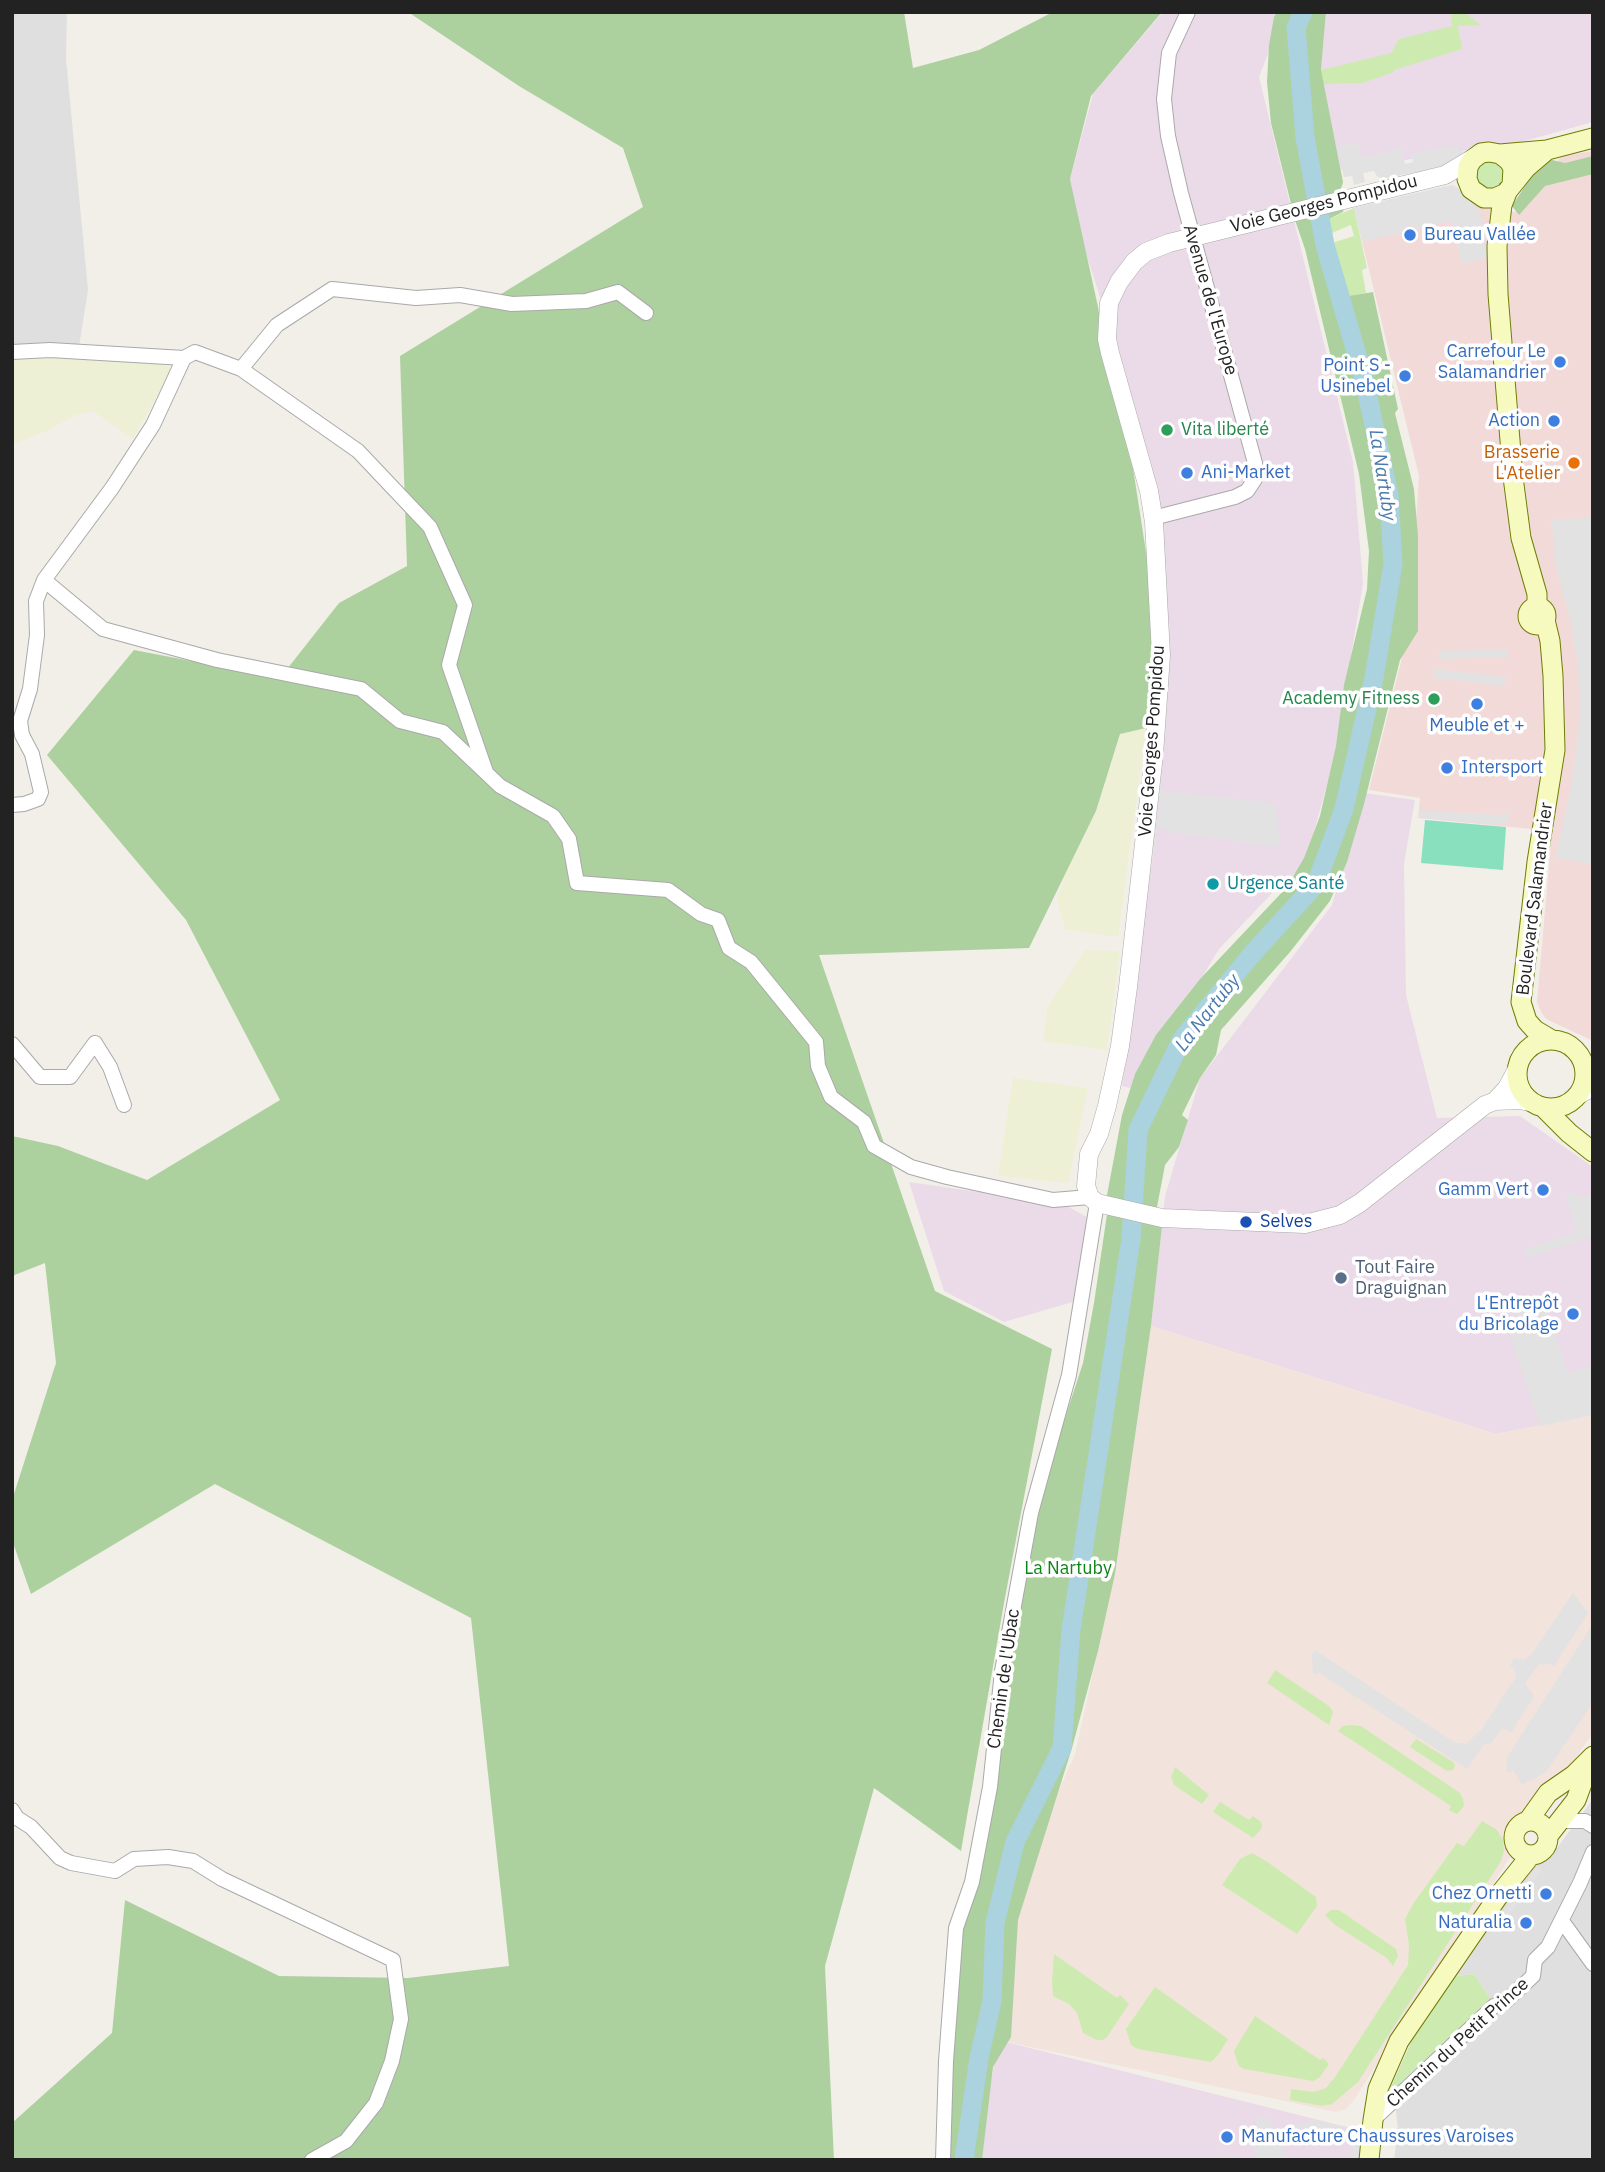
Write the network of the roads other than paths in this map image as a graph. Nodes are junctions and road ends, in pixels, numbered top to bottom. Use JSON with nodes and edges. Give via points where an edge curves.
{"nodes":[{"id":1,"x":1188,"y":12,"type":"edge"},
{"id":2,"x":1593,"y":138,"type":"edge"},
{"id":3,"x":1547,"y":150,"type":"junction"},
{"id":4,"x":1500,"y":154,"type":"junction"},
{"id":5,"x":1475,"y":157,"type":"junction"},
{"id":6,"x":1445,"y":174,"type":"junction"},
{"id":7,"x":1510,"y":188,"type":"junction"},
{"id":8,"x":1476,"y":193,"type":"junction"},
{"id":9,"x":1192,"y":237,"type":"junction"},
{"id":10,"x":1497,"y":246,"type":"junction"},
{"id":11,"x":646,"y":313,"type":"dead end"},
{"id":12,"x":12,"y":352,"type":"edge"},
{"id":13,"x":184,"y":358,"type":"junction"},
{"id":14,"x":241,"y":369,"type":"junction"},
{"id":15,"x":1153,"y":518,"type":"junction"},
{"id":16,"x":44,"y":580,"type":"junction"},
{"id":17,"x":486,"y":773,"type":"junction"},
{"id":18,"x":12,"y":804,"type":"edge"},
{"id":19,"x":1552,"y":1040,"type":"junction"},
{"id":20,"x":12,"y":1044,"type":"edge"},
{"id":21,"x":1588,"y":1068,"type":"edge"},
{"id":22,"x":1516,"y":1072,"type":"junction"},
{"id":23,"x":1581,"y":1095,"type":"edge"},
{"id":24,"x":1495,"y":1101,"type":"junction"},
{"id":25,"x":124,"y":1105,"type":"dead end"},
{"id":26,"x":1537,"y":1105,"type":"junction"},
{"id":27,"x":1593,"y":1151,"type":"edge"},
{"id":28,"x":1098,"y":1202,"type":"junction"},
{"id":29,"x":1593,"y":1756,"type":"edge"},
{"id":30,"x":1593,"y":1765,"type":"edge"},
{"id":31,"x":1561,"y":1784,"type":"junction"},
{"id":32,"x":1576,"y":1800,"type":"junction"},
{"id":33,"x":12,"y":1810,"type":"edge"},
{"id":34,"x":1528,"y":1821,"type":"junction"},
{"id":35,"x":1589,"y":1824,"type":"edge"},
{"id":36,"x":1554,"y":1828,"type":"junction"},
{"id":37,"x":1524,"y":1850,"type":"junction"},
{"id":38,"x":1593,"y":1852,"type":"edge"},
{"id":39,"x":1562,"y":1921,"type":"junction"},
{"id":40,"x":1593,"y":1965,"type":"edge"},
{"id":41,"x":1373,"y":2120,"type":"junction"},
{"id":42,"x":312,"y":2160,"type":"edge"},
{"id":43,"x":943,"y":2160,"type":"edge"},
{"id":44,"x":1369,"y":2160,"type":"edge"}],
"edges":[{"from":1,"to":9,"type":"street","name":"Avenue de l'Europe","via":[[1169,53],[1164,99]]},
{"from":2,"to":3,"type":"main road"},
{"from":3,"to":4,"type":"main road"},
{"from":3,"to":7,"type":"main road"},
{"from":4,"to":5,"type":"main road"},
{"from":4,"to":7,"type":"main road","via":[[1513,168]]},
{"from":5,"to":6,"type":"street","name":"Voie Georges Pompidou"},
{"from":5,"to":8,"type":"main road","via":[[1466,175]]},
{"from":6,"to":8,"type":"street"},
{"from":6,"to":9,"type":"street","name":"Voie Georges Pompidou"},
{"from":7,"to":8,"type":"main road","via":[[1495,198]]},
{"from":7,"to":10,"type":"main road","name":"Boulevard Salamandrier","via":[[1502,205]]},
{"from":8,"to":10,"type":"main road","name":"Boulevard Salamandrier"},
{"from":9,"to":15,"type":"street","name":"Voie Georges Pompidou","via":[[1146,252],[1119,282],[1109,303],[1107,339]]},
{"from":9,"to":15,"type":"street","name":"Avenue de l'Europe","via":[[1255,463],[1255,479],[1247,491],[1235,497]]},
{"from":10,"to":19,"type":"main road","name":"Boulevard Salamandrier","via":[[1513,477],[1521,537],[1550,641],[1556,720],[1521,1002],[1527,1021]]},
{"from":11,"to":14,"type":"street","via":[[618,292],[586,301],[512,304],[460,295],[416,298],[332,289],[277,325]]},
{"from":12,"to":13,"type":"street"},
{"from":13,"to":14,"type":"street","via":[[195,352]]},
{"from":13,"to":16,"type":"street","via":[[153,425]]},
{"from":14,"to":17,"type":"street","via":[[358,451],[430,527],[465,605],[449,665]]},
{"from":15,"to":28,"type":"street","name":"Voie Georges Pompidou","via":[[1161,643],[1156,731],[1120,1046],[1107,1107],[1089,1154],[1086,1186]]},
{"from":16,"to":17,"type":"street","via":[[103,629],[217,660],[361,689],[400,721],[443,732]]},
{"from":16,"to":18,"type":"street","via":[[36,601],[30,689],[20,721],[41,792],[38,799]]},
{"from":17,"to":28,"type":"street","via":[[553,816],[569,839],[577,883],[668,890],[701,914],[718,920],[729,948],[751,962],[816,1042],[818,1066],[831,1097],[864,1122],[874,1146],[911,1167],[947,1177],[1053,1199]]},
{"from":19,"to":21,"type":"main road","via":[[1574,1049]]},
{"from":19,"to":22,"type":"main road","via":[[1527,1049]]},
{"from":20,"to":25,"type":"street","via":[[40,1077],[70,1077],[95,1044],[110,1067]]},
{"from":21,"to":23,"type":"main road"},
{"from":22,"to":24,"type":"street"},
{"from":22,"to":26,"type":"main road","via":[[1518,1085]]},
{"from":23,"to":26,"type":"main road","via":[[1563,1106]]},
{"from":23,"to":27,"type":"main road","via":[[1571,1111]]},
{"from":24,"to":26,"type":"street"},
{"from":24,"to":28,"type":"street","via":[[1360,1203],[1340,1215],[1305,1224],[1163,1218]]},
{"from":26,"to":27,"type":"main road"},
{"from":28,"to":43,"type":"street","name":"Chemin de l'Ubac","via":[[1069,1375],[1026,1539],[972,1882],[956,1928]]},
{"from":29,"to":31,"type":"main road"},
{"from":30,"to":32,"type":"main road"},
{"from":31,"to":32,"type":"main road","via":[[1572,1790]]},
{"from":31,"to":34,"type":"main road","via":[[1548,1793]]},
{"from":32,"to":35,"type":"street"},
{"from":32,"to":36,"type":"main road"},
{"from":33,"to":42,"type":"street","via":[[60,1858],[71,1863],[115,1871],[134,1859],[193,1861],[393,1960],[401,2020],[376,2103],[346,2141]]},
{"from":34,"to":36,"type":"main road"},
{"from":34,"to":37,"type":"main road","via":[[1515,1833]]},
{"from":35,"to":36,"type":"street"},
{"from":36,"to":37,"type":"main road","via":[[1543,1850]]},
{"from":37,"to":41,"type":"main road","via":[[1499,1895],[1399,2041],[1378,2089]]},
{"from":38,"to":39,"type":"street","name":"Chemin du Petit Prince"},
{"from":39,"to":40,"type":"street"},
{"from":39,"to":41,"type":"street","name":"Chemin du Petit Prince","via":[[1535,1960],[1533,1976],[1504,2003],[1494,2006]]},
{"from":41,"to":44,"type":"main road"}]}
